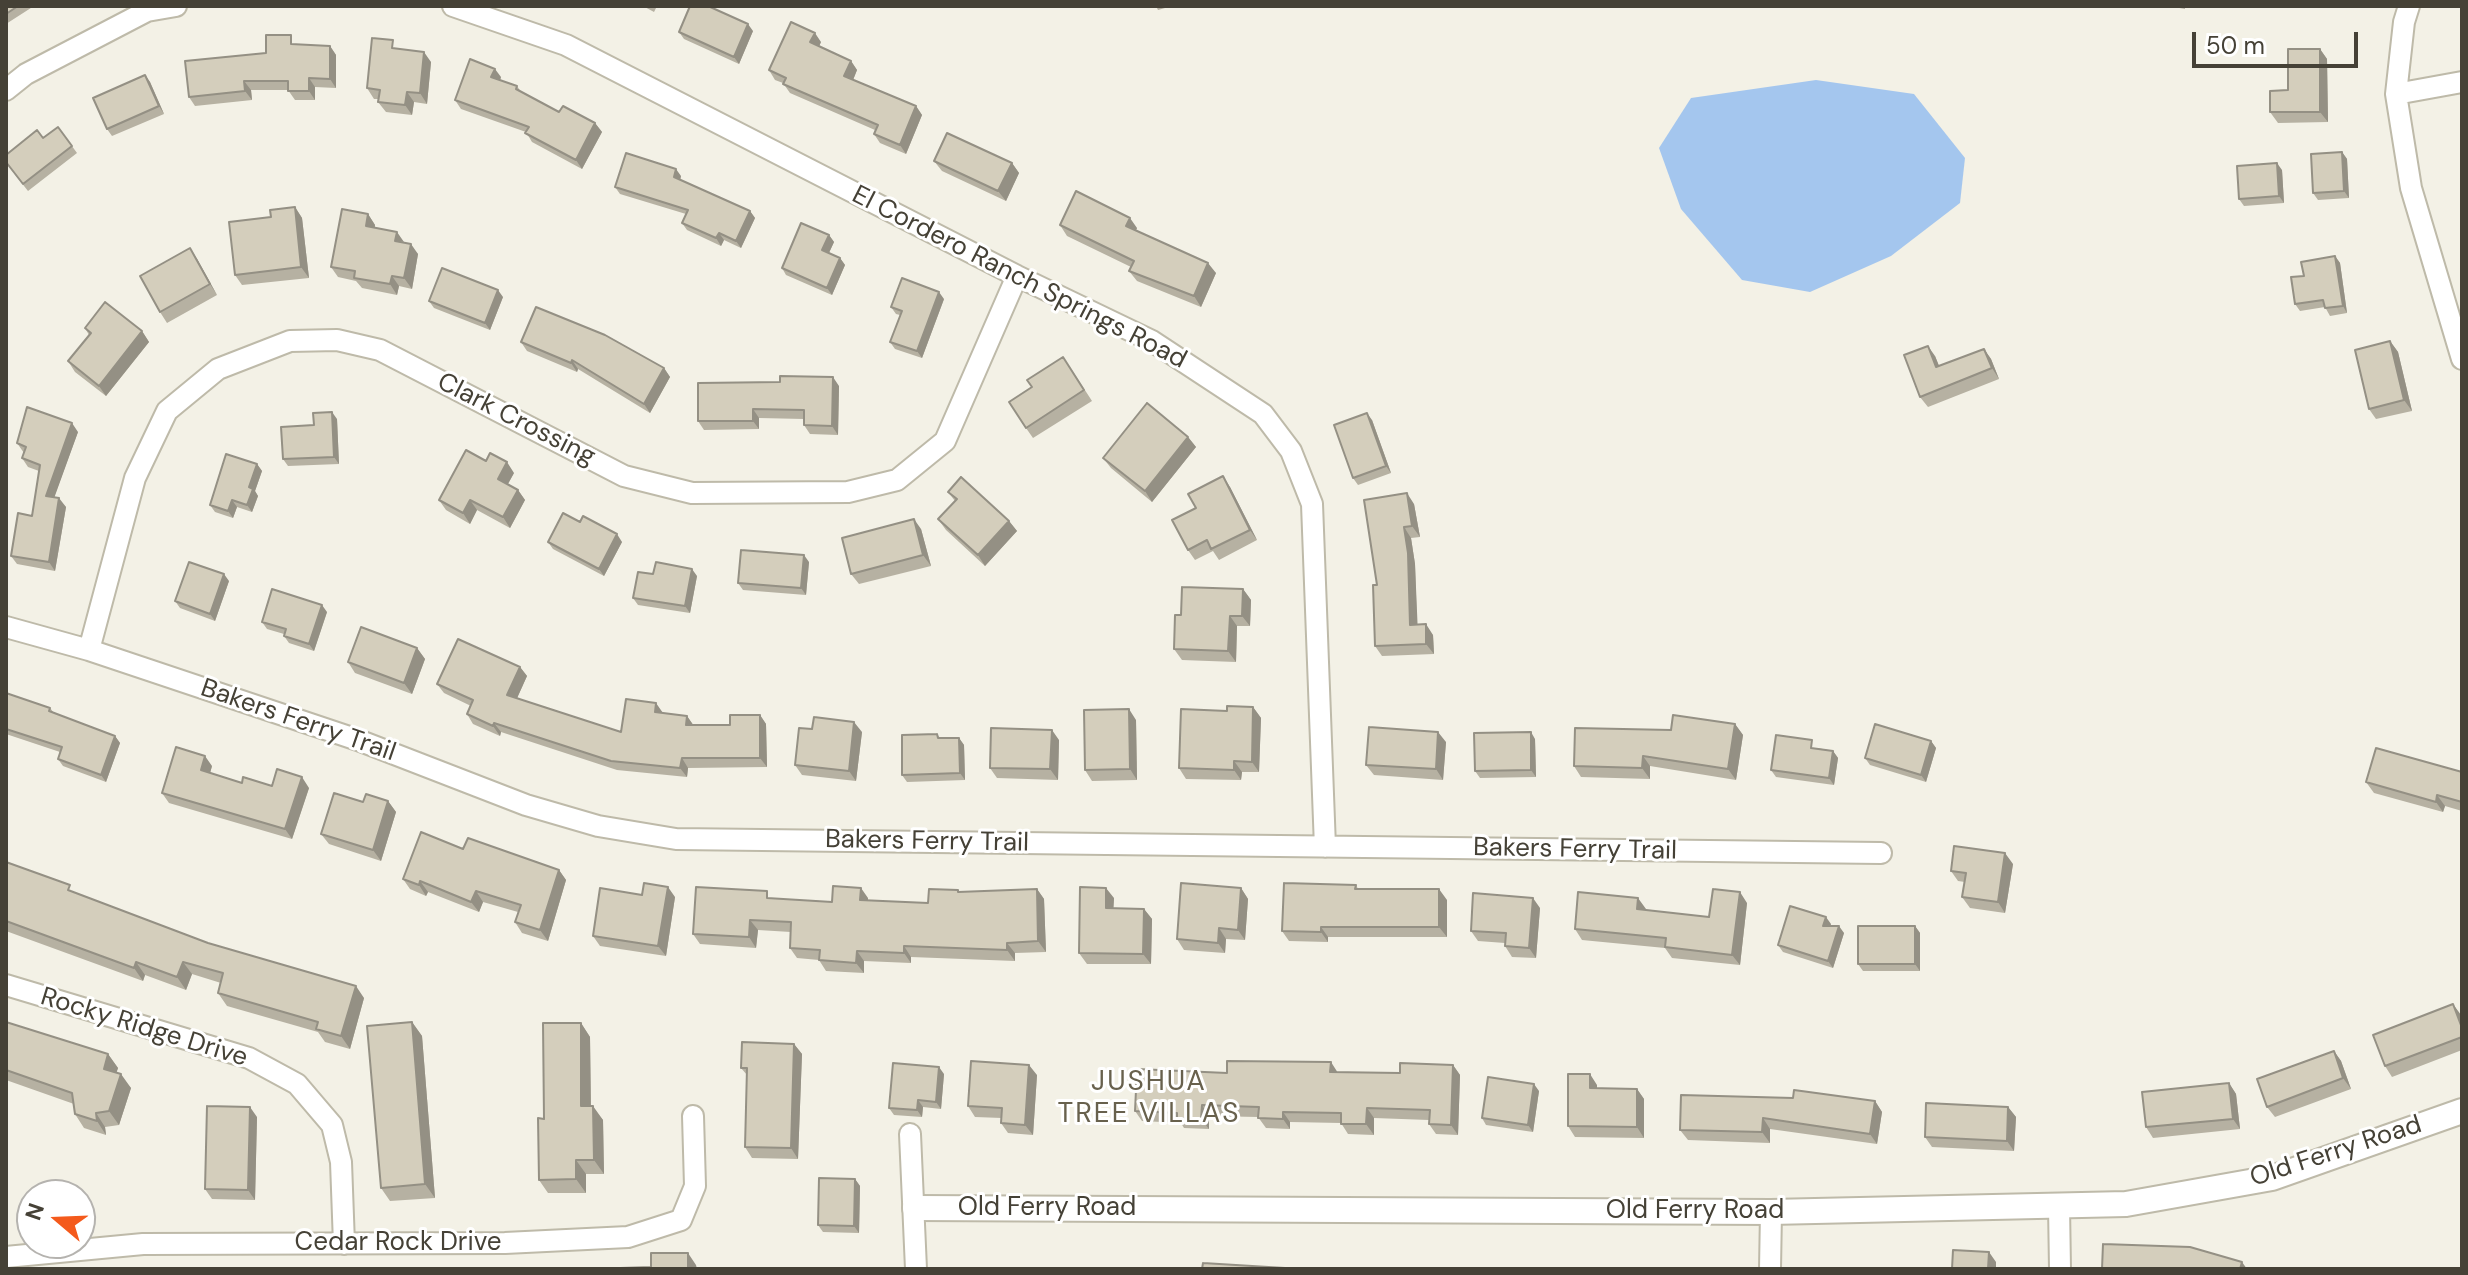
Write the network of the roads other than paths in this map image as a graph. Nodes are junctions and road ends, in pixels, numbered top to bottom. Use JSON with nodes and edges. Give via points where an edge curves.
{"nodes":[{"id":1,"x":176,"y":6,"type":"edge"},
{"id":2,"x":453,"y":6,"type":"edge"},
{"id":3,"x":2409,"y":6,"type":"edge"},
{"id":4,"x":2462,"y":82,"type":"edge"},
{"id":5,"x":6,"y":90,"type":"edge"},
{"id":6,"x":2396,"y":94,"type":"junction"},
{"id":7,"x":1017,"y":276,"type":"junction"},
{"id":8,"x":2462,"y":359,"type":"edge"},
{"id":9,"x":6,"y":627,"type":"edge"},
{"id":10,"x":89,"y":650,"type":"junction"},
{"id":11,"x":1325,"y":847,"type":"junction"},
{"id":12,"x":1881,"y":853,"type":"dead end"},
{"id":13,"x":6,"y":985,"type":"edge"},
{"id":14,"x":2462,"y":1111,"type":"edge"},
{"id":15,"x":693,"y":1116,"type":"dead end"},
{"id":16,"x":910,"y":1134,"type":"dead end"},
{"id":17,"x":2059,"y":1206,"type":"junction"},
{"id":18,"x":915,"y":1208,"type":"junction"},
{"id":19,"x":1771,"y":1212,"type":"junction"},
{"id":20,"x":344,"y":1244,"type":"junction"},
{"id":21,"x":6,"y":1257,"type":"edge"},
{"id":22,"x":916,"y":1269,"type":"edge"},
{"id":23,"x":1770,"y":1269,"type":"edge"},
{"id":24,"x":2060,"y":1269,"type":"edge"}],
"edges":[{"from":1,"to":5,"type":"street","via":[[147,11],[26,74]]},
{"from":2,"to":7,"type":"street","name":"El Cordero Ranch Springs Road","via":[[566,45]]},
{"from":3,"to":6,"type":"street"},
{"from":4,"to":6,"type":"street"},
{"from":6,"to":8,"type":"street","via":[[2411,188]]},
{"from":7,"to":10,"type":"street","name":"Clark Crossing","via":[[945,441],[897,480],[848,492],[692,493],[624,476],[380,350],[337,340],[290,341],[218,369],[167,411],[135,478]]},
{"from":7,"to":11,"type":"street","name":"El Cordero Ranch Springs Road","via":[[1152,341],[1263,414],[1291,451],[1312,504]]},
{"from":9,"to":10,"type":"street","name":"Bakers Ferry Trail"},
{"from":10,"to":11,"type":"street","name":"Bakers Ferry Trail","via":[[358,740],[526,805],[598,826],[676,839]]},
{"from":11,"to":12,"type":"street","name":"Bakers Ferry Trail"},
{"from":13,"to":20,"type":"street","name":"Rocky Ridge Drive","via":[[249,1058],[297,1084],[332,1125],[341,1162]]},
{"from":14,"to":17,"type":"street","name":"Old Ferry Road","via":[[2272,1178],[2126,1204]]},
{"from":15,"to":20,"type":"street","name":"Cedar Rock Drive","via":[[695,1186],[681,1220],[628,1237]]},
{"from":16,"to":18,"type":"street"},
{"from":17,"to":19,"type":"street","name":"Old Ferry Road"},
{"from":17,"to":24,"type":"street"},
{"from":18,"to":19,"type":"street","name":"Old Ferry Road"},
{"from":18,"to":22,"type":"street"},
{"from":19,"to":23,"type":"street"},
{"from":20,"to":21,"type":"street","name":"Cedar Rock Drive","via":[[143,1244]]}]}
